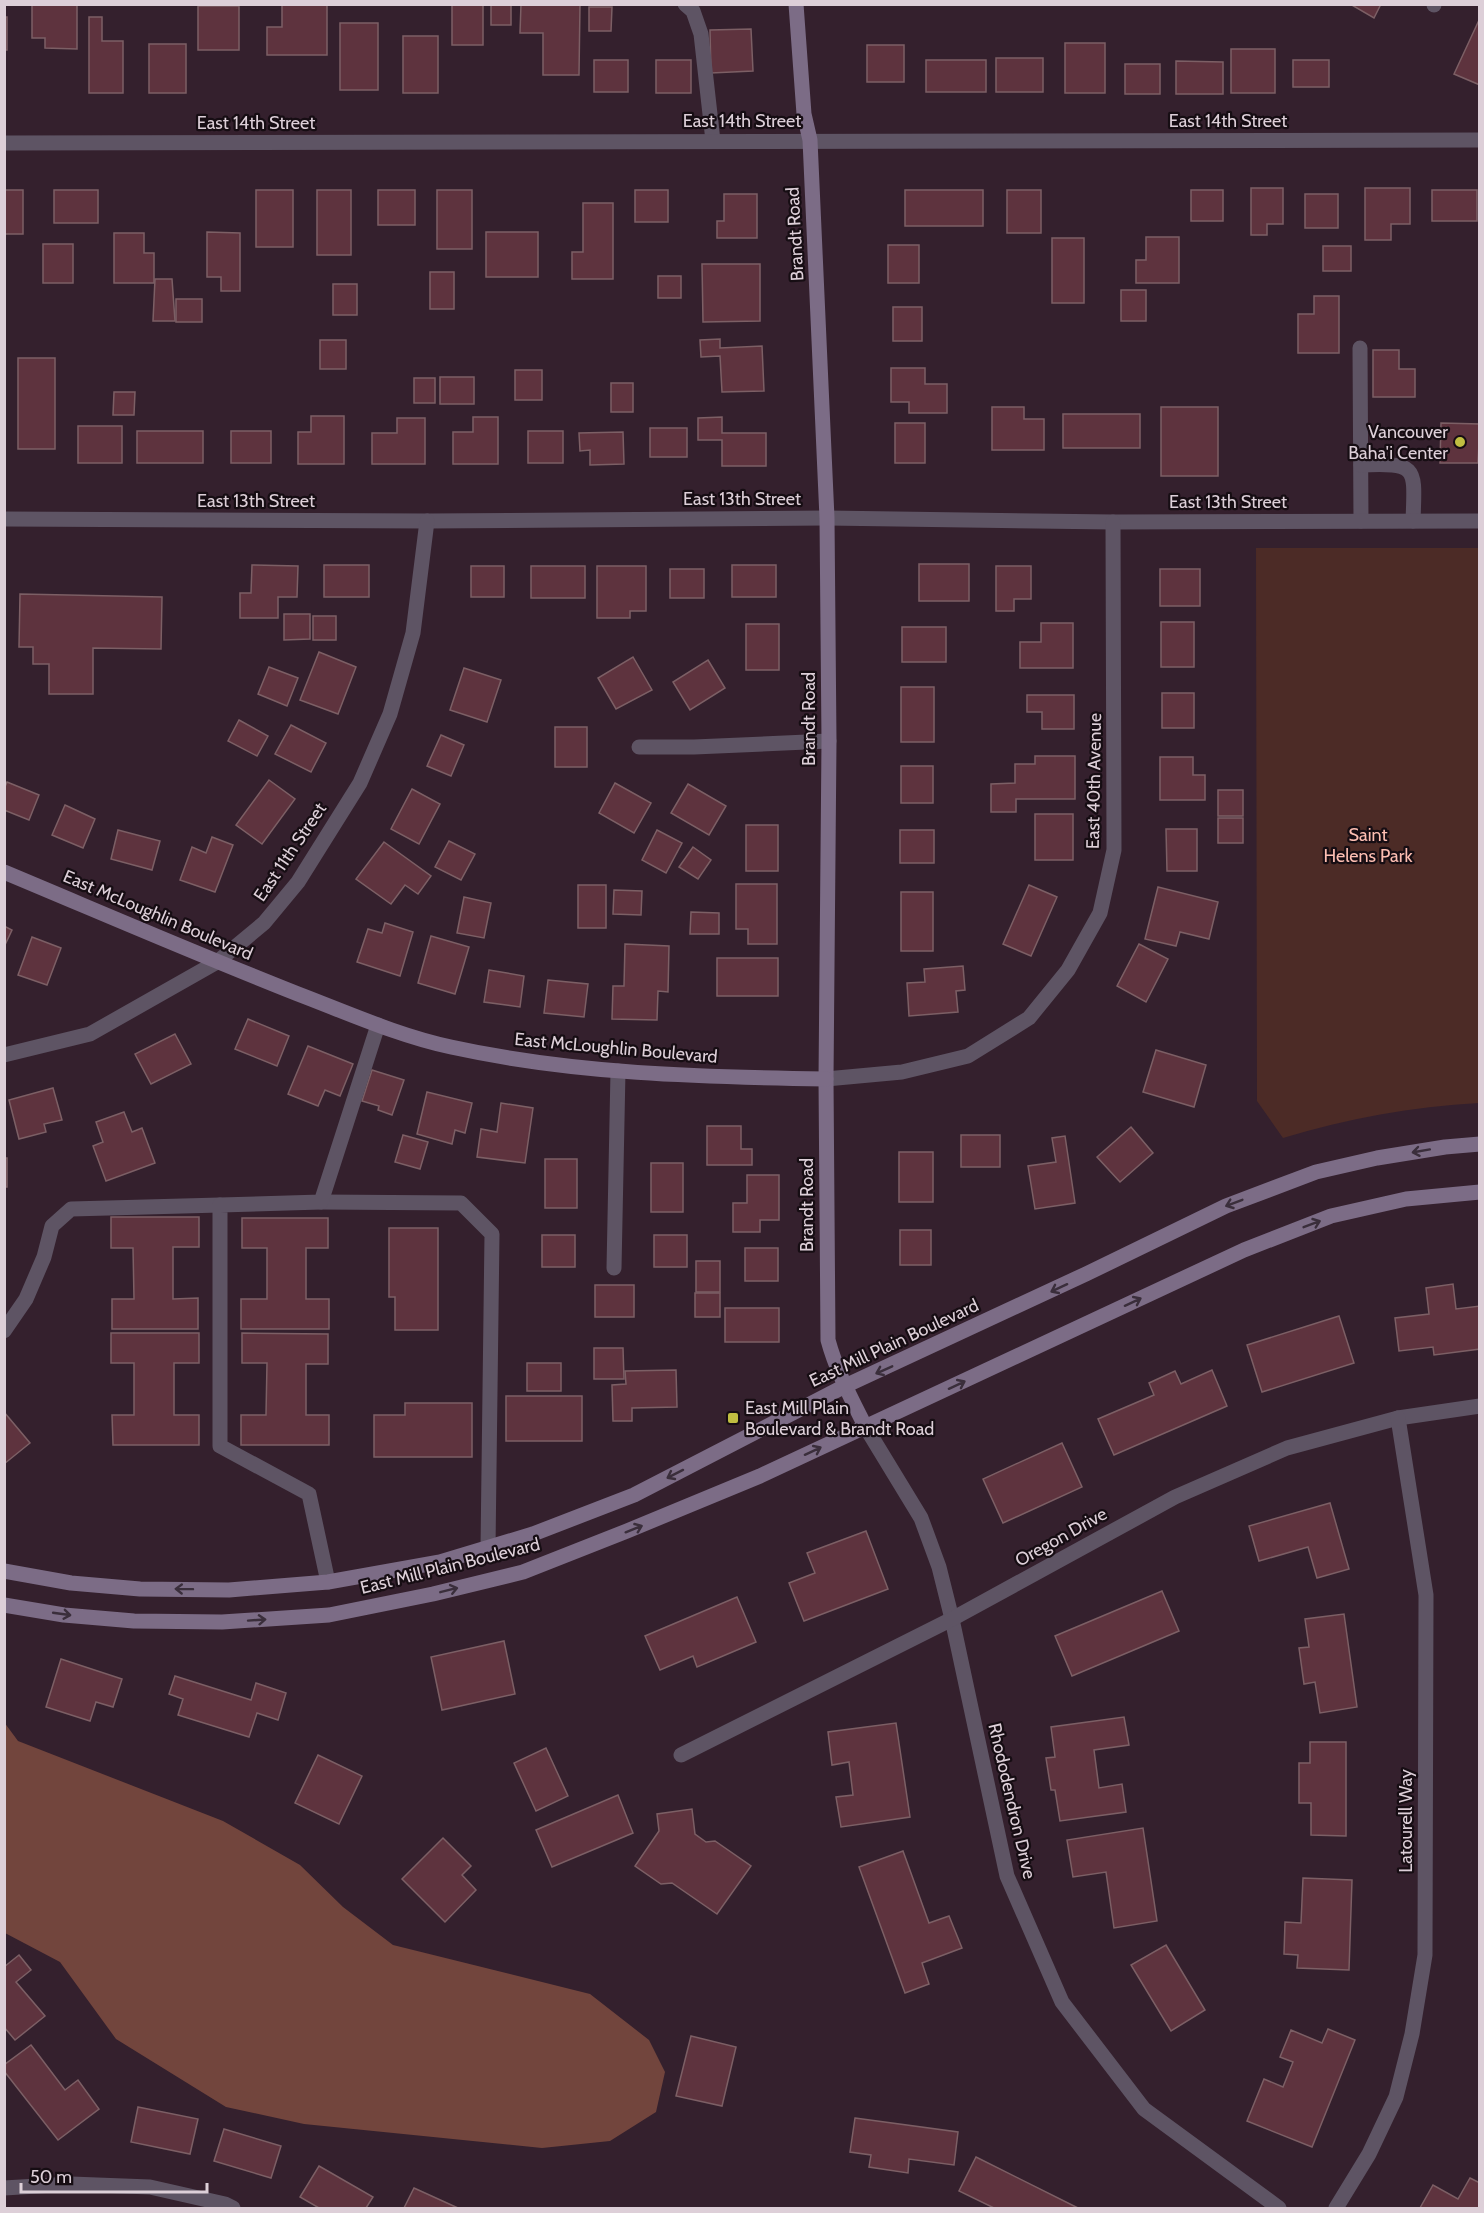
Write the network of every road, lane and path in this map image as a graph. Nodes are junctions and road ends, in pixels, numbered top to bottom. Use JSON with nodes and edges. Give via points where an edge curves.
{"nodes":[{"id":1,"x":685,"y":4,"type":"edge"},
{"id":2,"x":796,"y":4,"type":"edge"},
{"id":3,"x":1479,"y":140,"type":"edge"},
{"id":4,"x":713,"y":141,"type":"junction"},
{"id":5,"x":810,"y":141,"type":"junction"},
{"id":6,"x":4,"y":143,"type":"edge"},
{"id":7,"x":1360,"y":348,"type":"dead end"},
{"id":8,"x":1361,"y":465,"type":"junction"},
{"id":9,"x":4,"y":519,"type":"edge"},
{"id":10,"x":827,"y":519,"type":"junction"},
{"id":11,"x":1361,"y":520,"type":"junction"},
{"id":12,"x":1413,"y":520,"type":"junction"},
{"id":13,"x":427,"y":521,"type":"junction"},
{"id":14,"x":1479,"y":521,"type":"edge"},
{"id":15,"x":1113,"y":522,"type":"junction"},
{"id":16,"x":829,"y":741,"type":"junction"},
{"id":17,"x":639,"y":747,"type":"dead end"},
{"id":18,"x":4,"y":872,"type":"edge"},
{"id":19,"x":217,"y":962,"type":"junction"},
{"id":20,"x":1029,"y":1017,"type":"joint"},
{"id":21,"x":378,"y":1025,"type":"junction"},
{"id":22,"x":4,"y":1055,"type":"edge"},
{"id":23,"x":618,"y":1071,"type":"junction"},
{"id":24,"x":826,"y":1079,"type":"junction"},
{"id":25,"x":1479,"y":1144,"type":"edge"},
{"id":26,"x":1479,"y":1192,"type":"edge"},
{"id":27,"x":321,"y":1202,"type":"junction"},
{"id":28,"x":220,"y":1205,"type":"junction"},
{"id":29,"x":614,"y":1268,"type":"dead end"},
{"id":30,"x":4,"y":1331,"type":"edge"},
{"id":31,"x":845,"y":1386,"type":"junction"},
{"id":32,"x":1479,"y":1406,"type":"edge"},
{"id":33,"x":1398,"y":1418,"type":"junction"},
{"id":34,"x":865,"y":1426,"type":"junction"},
{"id":35,"x":488,"y":1548,"type":"junction"},
{"id":36,"x":4,"y":1571,"type":"edge"},
{"id":37,"x":328,"y":1582,"type":"junction"},
{"id":38,"x":4,"y":1605,"type":"edge"},
{"id":39,"x":952,"y":1619,"type":"junction"},
{"id":40,"x":681,"y":1755,"type":"dead end"},
{"id":41,"x":4,"y":2188,"type":"edge"},
{"id":42,"x":233,"y":2208,"type":"edge"},
{"id":43,"x":1279,"y":2208,"type":"edge"},
{"id":44,"x":1336,"y":2208,"type":"edge"}],
"edges":[{"from":1,"to":4,"type":"street","via":[[693,11],[701,34]]},
{"from":2,"to":5,"type":"main road","name":"Brandt Road","via":[[804,114]]},
{"from":3,"to":5,"type":"street","name":"East 14th Street"},
{"from":4,"to":5,"type":"street","name":"East 14th Street"},
{"from":4,"to":6,"type":"street","name":"East 14th Street"},
{"from":5,"to":10,"type":"main road","name":"Brandt Road"},
{"from":7,"to":8,"type":"street"},
{"from":8,"to":11,"type":"street"},
{"from":8,"to":12,"type":"street","via":[[1394,464],[1412,474]]},
{"from":9,"to":13,"type":"street","name":"East 13th Street"},
{"from":10,"to":13,"type":"street","name":"East 13th Street"},
{"from":10,"to":15,"type":"street","name":"East 13th Street"},
{"from":10,"to":16,"type":"main road","name":"Brandt Road"},
{"from":11,"to":12,"type":"street","name":"East 13th Street"},
{"from":11,"to":15,"type":"street","name":"East 13th Street"},
{"from":12,"to":14,"type":"street","name":"East 13th Street"},
{"from":13,"to":19,"type":"street","name":"East 11th Street","via":[[413,633],[390,714],[360,783],[298,882],[264,923]]},
{"from":15,"to":20,"type":"street","name":"East 40th Avenue","via":[[1114,850],[1100,913],[1068,970]]},
{"from":16,"to":17,"type":"street"},
{"from":16,"to":24,"type":"main road","name":"Brandt Road"},
{"from":18,"to":19,"type":"main road","name":"East McLoughlin Boulevard"},
{"from":19,"to":21,"type":"main road","name":"East McLoughlin Boulevard"},
{"from":19,"to":22,"type":"street","name":"East 11th Street","via":[[90,1034]]},
{"from":20,"to":24,"type":"street","name":"East McLoughlin Boulevard","via":[[968,1056],[902,1072]]},
{"from":21,"to":23,"type":"main road","name":"East McLoughlin Boulevard","via":[[449,1047],[514,1060]]},
{"from":21,"to":27,"type":"street"},
{"from":23,"to":24,"type":"main road","name":"East McLoughlin Boulevard"},
{"from":23,"to":29,"type":"street"},
{"from":24,"to":31,"type":"main road","name":"Brandt Road","via":[[828,1340]]},
{"from":25,"to":31,"type":"main road","name":"East Mill Plain Boulevard","one_way":true,"via":[[1377,1158],[1316,1172],[1226,1206]]},
{"from":34,"to":26,"type":"main road","name":"East Mill Plain Boulevard","one_way":true,"via":[[1244,1250],[1330,1216],[1406,1199]]},
{"from":27,"to":28,"type":"street"},
{"from":27,"to":35,"type":"street","via":[[461,1203],[492,1234]]},
{"from":28,"to":30,"type":"street","via":[[70,1209],[52,1226],[45,1257],[26,1299]]},
{"from":28,"to":37,"type":"street","via":[[220,1446],[309,1494]]},
{"from":31,"to":34,"type":"main road","name":"Brandt Road"},
{"from":31,"to":35,"type":"main road","name":"East Mill Plain Boulevard","one_way":true,"via":[[634,1495]]},
{"from":32,"to":33,"type":"street","name":"Oregon Drive"},
{"from":33,"to":39,"type":"street","name":"Oregon Drive","via":[[1287,1448],[1175,1497]]},
{"from":33,"to":44,"type":"street","name":"Latourell Way","via":[[1426,1595],[1425,1955],[1412,2034],[1396,2097],[1369,2154]]},
{"from":38,"to":34,"type":"main road","name":"East Mill Plain Boulevard","one_way":true,"via":[[122,1620],[222,1622],[328,1615],[433,1594],[523,1572],[627,1532]]},
{"from":34,"to":39,"type":"street","name":"Rhododendron Drive","via":[[921,1518]]},
{"from":35,"to":37,"type":"main road","name":"East Mill Plain Boulevard","via":[[440,1562]]},
{"from":37,"to":36,"type":"main road","name":"East Mill Plain Boulevard","one_way":true,"via":[[229,1590],[140,1589],[71,1583]]},
{"from":39,"to":40,"type":"street","name":"Oregon Drive"},
{"from":39,"to":43,"type":"street","name":"Rhododendron Drive","via":[[1007,1876],[1062,2002],[1144,2109]]},
{"from":41,"to":42,"type":"street","via":[[71,2184],[150,2187]]}]}
